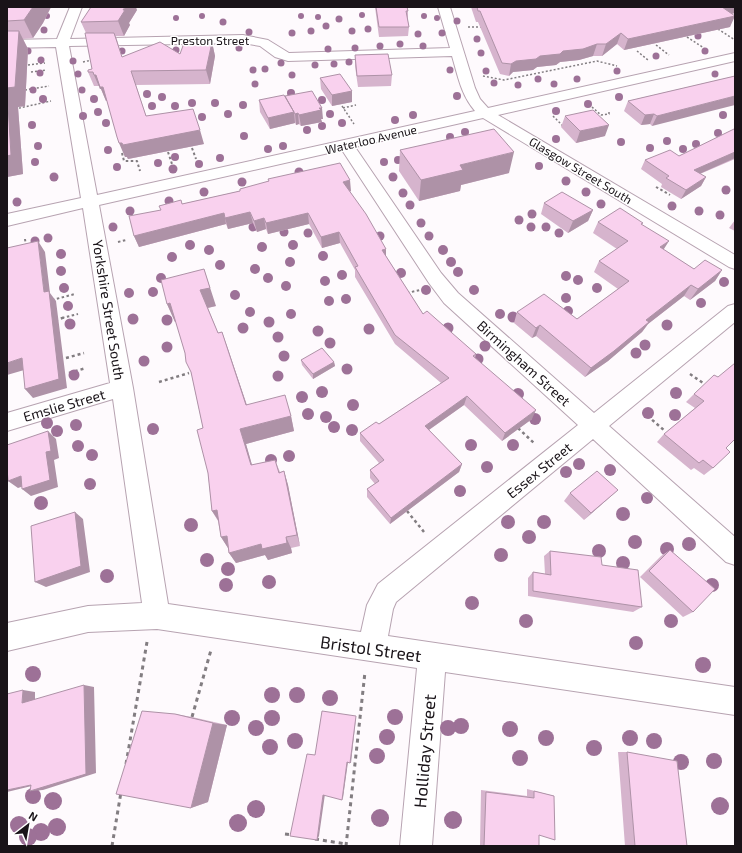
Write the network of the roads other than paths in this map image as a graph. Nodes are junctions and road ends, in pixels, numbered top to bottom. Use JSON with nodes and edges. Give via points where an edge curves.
{"nodes":[{"id":1,"x":76,"y":7,"type":"edge"},
{"id":2,"x":444,"y":7,"type":"edge"},
{"id":3,"x":62,"y":43,"type":"junction"},
{"id":4,"x":7,"y":44,"type":"edge"},
{"id":5,"x":457,"y":52,"type":"junction"},
{"id":6,"x":735,"y":57,"type":"edge"},
{"id":7,"x":485,"y":113,"type":"junction"},
{"id":8,"x":346,"y":144,"type":"junction"},
{"id":9,"x":91,"y":202,"type":"junction"},
{"id":10,"x":7,"y":220,"type":"edge"},
{"id":11,"x":735,"y":263,"type":"edge"},
{"id":12,"x":735,"y":311,"type":"edge"},
{"id":13,"x":122,"y":388,"type":"junction"},
{"id":14,"x":7,"y":422,"type":"edge"},
{"id":15,"x":593,"y":426,"type":"junction"},
{"id":16,"x":735,"y":553,"type":"edge"},
{"id":17,"x":157,"y":616,"type":"junction"},
{"id":18,"x":7,"y":637,"type":"edge"},
{"id":19,"x":432,"y":656,"type":"junction"},
{"id":20,"x":369,"y":660,"type":"junction"},
{"id":21,"x":735,"y":701,"type":"edge"},
{"id":22,"x":416,"y":846,"type":"edge"}],
"edges":[{"from":1,"to":3,"type":"street"},
{"from":2,"to":5,"type":"street","name":"Glasgow Street South"},
{"from":3,"to":4,"type":"street","name":"Preston Street"},
{"from":3,"to":5,"type":"street","name":"Preston Street","via":[[243,39],[264,43],[280,54],[298,58]]},
{"from":3,"to":9,"type":"street","name":"Yorkshire Street South"},
{"from":5,"to":7,"type":"street","name":"Glasgow Street South","via":[[474,101]]},
{"from":6,"to":7,"type":"street","name":"Waterloo Avenue"},
{"from":7,"to":8,"type":"street","name":"Waterloo Avenue"},
{"from":7,"to":11,"type":"street","name":"Glasgow Street South"},
{"from":8,"to":9,"type":"street","name":"Waterloo Avenue"},
{"from":8,"to":15,"type":"street","name":"Birmingham Street","via":[[451,298]]},
{"from":9,"to":10,"type":"street","name":"Waterloo Avenue"},
{"from":9,"to":13,"type":"street","name":"Yorkshire Street South"},
{"from":12,"to":15,"type":"street","name":"Essex Street"},
{"from":13,"to":14,"type":"street","name":"Emslie Street"},
{"from":13,"to":17,"type":"street","name":"Yorkshire Street South"},
{"from":15,"to":16,"type":"street","name":"Birmingham Street"},
{"from":15,"to":20,"type":"street","name":"Essex Street","via":[[387,593],[380,605]]},
{"from":17,"to":18,"type":"street","name":"Bristol Street","via":[[88,619]]},
{"from":17,"to":20,"type":"street","name":"Bristol Street"},
{"from":19,"to":20,"type":"street","name":"Bristol Street"},
{"from":19,"to":21,"type":"street","name":"Bristol Street"},
{"from":19,"to":22,"type":"street","name":"Holliday Street"}]}
